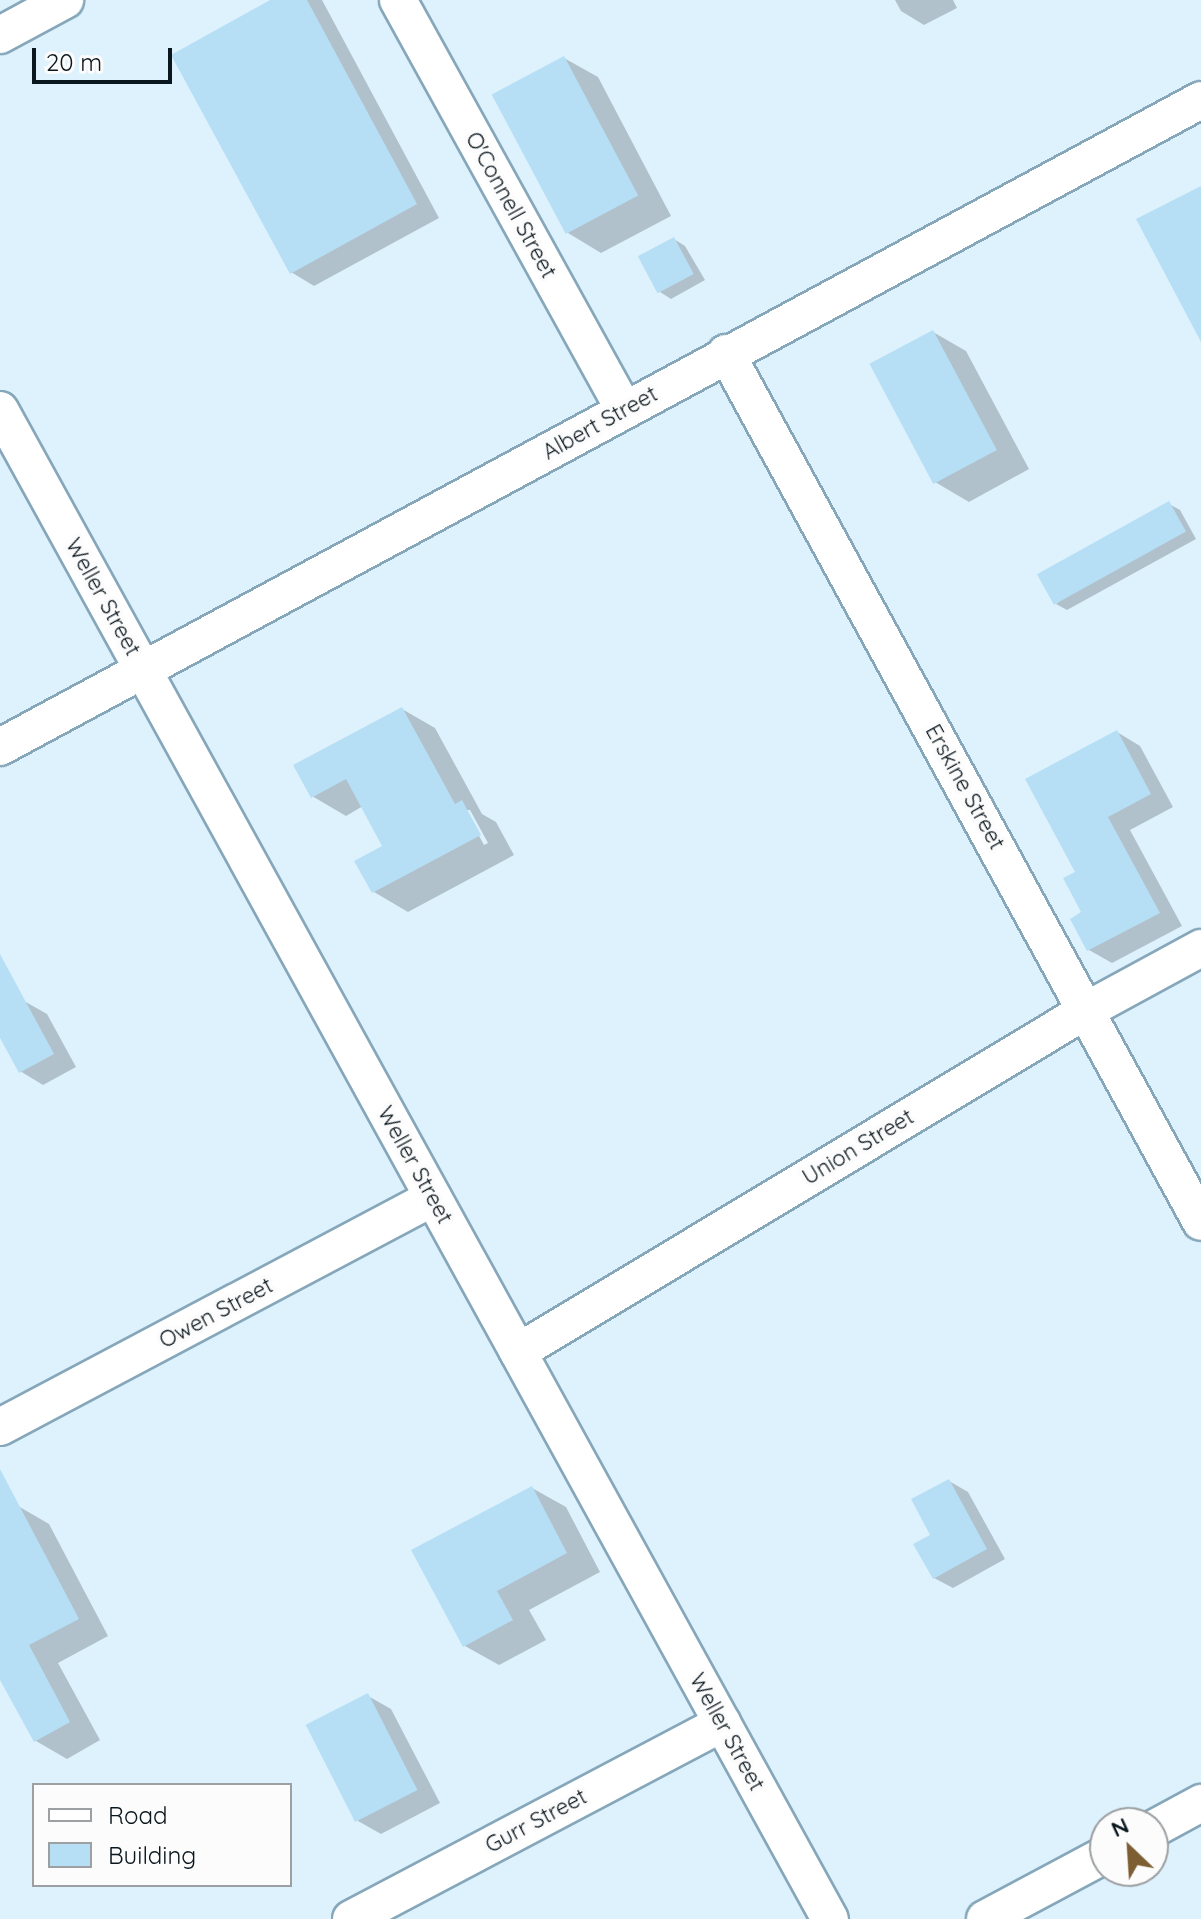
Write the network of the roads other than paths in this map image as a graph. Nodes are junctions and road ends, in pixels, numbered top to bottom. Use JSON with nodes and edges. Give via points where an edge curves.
{"nodes":[{"id":1,"x":65,"y":0,"type":"edge"},
{"id":2,"x":398,"y":0,"type":"edge"},
{"id":3,"x":0,"y":35,"type":"edge"},
{"id":4,"x":1201,"y":100,"type":"edge"},
{"id":5,"x":726,"y":353,"type":"junction"},
{"id":6,"x":0,"y":410,"type":"edge"},
{"id":7,"x":624,"y":410,"type":"junction"},
{"id":8,"x":143,"y":670,"type":"junction"},
{"id":9,"x":0,"y":747,"type":"edge"},
{"id":10,"x":1201,"y":948,"type":"edge"},
{"id":11,"x":1087,"y":1010,"type":"junction"},
{"id":12,"x":433,"y":1198,"type":"junction"},
{"id":13,"x":1201,"y":1222,"type":"edge"},
{"id":14,"x":518,"y":1352,"type":"junction"},
{"id":15,"x":0,"y":1427,"type":"edge"},
{"id":16,"x":722,"y":1723,"type":"junction"},
{"id":17,"x":1201,"y":1803,"type":"edge"},
{"id":18,"x":1169,"y":1820,"type":"edge"},
{"id":19,"x":1089,"y":1864,"type":"edge"},
{"id":20,"x":351,"y":1919,"type":"edge"},
{"id":21,"x":830,"y":1919,"type":"edge"},
{"id":22,"x":985,"y":1919,"type":"edge"}],
"edges":[{"from":1,"to":3,"type":"street"},
{"from":2,"to":7,"type":"street","name":"O'Connell Street"},
{"from":4,"to":5,"type":"street","name":"Albert Street"},
{"from":5,"to":7,"type":"street","name":"Albert Street"},
{"from":5,"to":11,"type":"street","name":"Erskine Street"},
{"from":6,"to":8,"type":"street","name":"Weller Street"},
{"from":7,"to":8,"type":"street","name":"Albert Street"},
{"from":8,"to":9,"type":"street","name":"Albert Street"},
{"from":8,"to":12,"type":"street","name":"Weller Street"},
{"from":10,"to":11,"type":"street","name":"Union Street"},
{"from":11,"to":13,"type":"street","name":"Erskine Street"},
{"from":11,"to":14,"type":"street","name":"Union Street"},
{"from":12,"to":14,"type":"street","name":"Weller Street"},
{"from":12,"to":15,"type":"street","name":"Owen Street"},
{"from":14,"to":16,"type":"street","name":"Weller Street"},
{"from":16,"to":20,"type":"street","name":"Gurr Street"},
{"from":16,"to":21,"type":"street","name":"Weller Street"},
{"from":17,"to":18,"type":"street"},
{"from":19,"to":22,"type":"street"}]}
